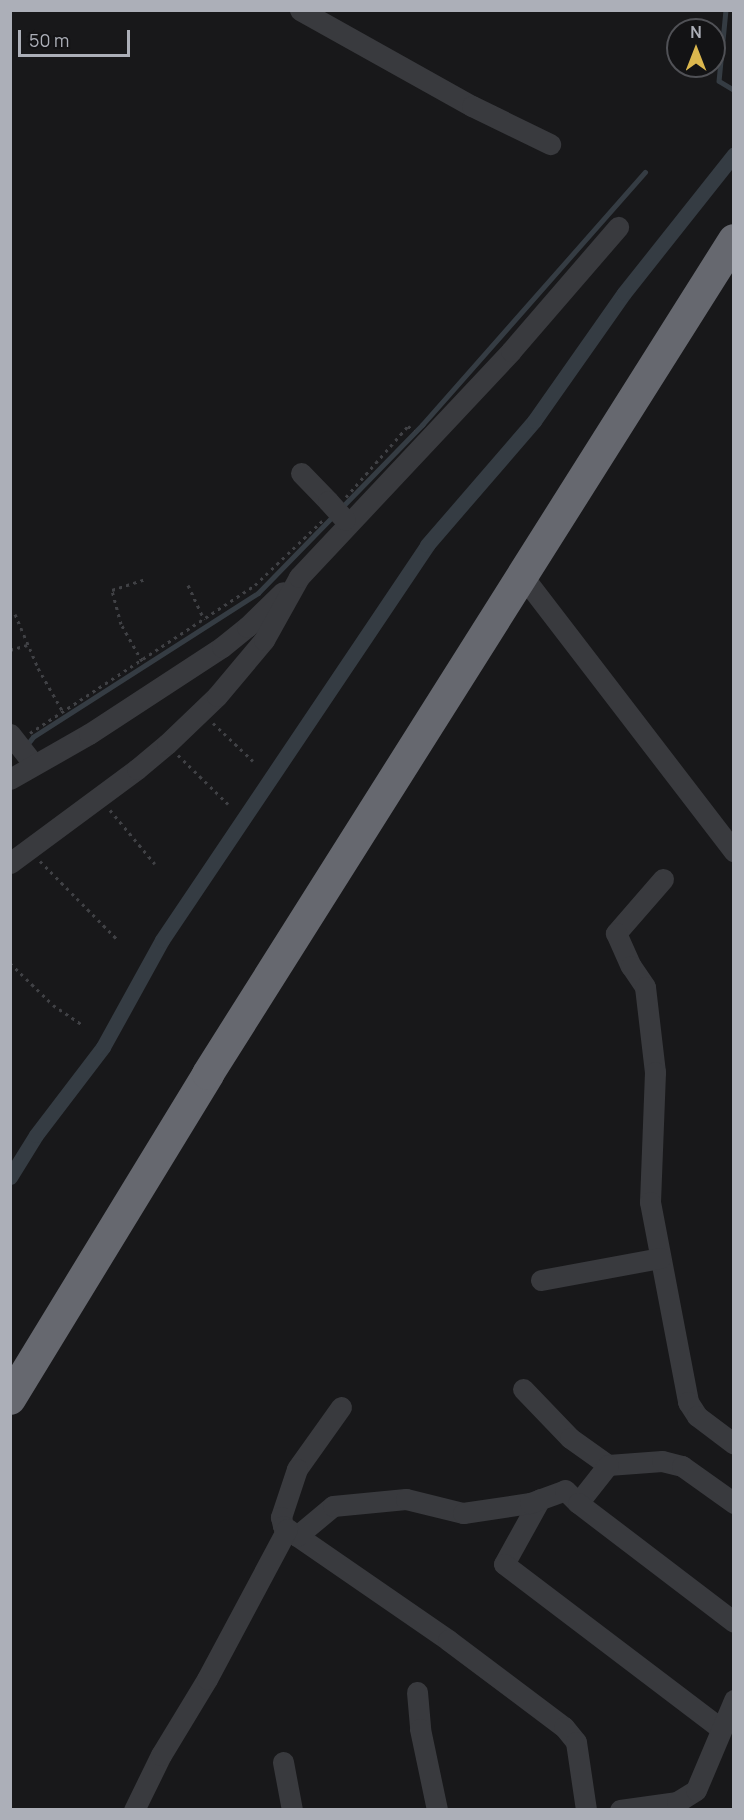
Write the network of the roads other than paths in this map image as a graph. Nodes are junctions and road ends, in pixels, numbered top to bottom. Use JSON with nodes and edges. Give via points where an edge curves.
{"nodes":[{"id":1,"x":300,"y":10,"type":"edge"},
{"id":2,"x":550,"y":144,"type":"dead end"},
{"id":3,"x":618,"y":227,"type":"dead end"},
{"id":4,"x":734,"y":240,"type":"edge"},
{"id":5,"x":301,"y":473,"type":"dead end"},
{"id":6,"x":338,"y":513,"type":"junction"},
{"id":7,"x":521,"y":574,"type":"junction"},
{"id":8,"x":256,"y":634,"type":"junction"},
{"id":9,"x":14,"y":738,"type":"edge"},
{"id":10,"x":34,"y":765,"type":"junction"},
{"id":11,"x":10,"y":779,"type":"edge"},
{"id":12,"x":734,"y":852,"type":"edge"},
{"id":13,"x":10,"y":863,"type":"edge"},
{"id":14,"x":663,"y":879,"type":"dead end"},
{"id":15,"x":660,"y":1258,"type":"junction"},
{"id":16,"x":541,"y":1280,"type":"dead end"},
{"id":17,"x":523,"y":1389,"type":"dead end"},
{"id":18,"x":10,"y":1399,"type":"edge"},
{"id":19,"x":341,"y":1407,"type":"dead end"},
{"id":20,"x":734,"y":1444,"type":"edge"},
{"id":21,"x":608,"y":1465,"type":"junction"},
{"id":22,"x":540,"y":1499,"type":"junction"},
{"id":23,"x":578,"y":1503,"type":"junction"},
{"id":24,"x":734,"y":1503,"type":"edge"},
{"id":25,"x":292,"y":1532,"type":"junction"},
{"id":26,"x":734,"y":1622,"type":"edge"},
{"id":27,"x":417,"y":1692,"type":"dead end"},
{"id":28,"x":734,"y":1700,"type":"edge"},
{"id":29,"x":720,"y":1728,"type":"junction"},
{"id":30,"x":283,"y":1762,"type":"dead end"},
{"id":31,"x":134,"y":1809,"type":"edge"},
{"id":32,"x":292,"y":1809,"type":"edge"},
{"id":33,"x":437,"y":1809,"type":"edge"},
{"id":34,"x":586,"y":1809,"type":"edge"},
{"id":35,"x":620,"y":1809,"type":"edge"}],
"edges":[{"from":1,"to":2,"type":"street","via":[[472,106]]},
{"from":3,"to":6,"type":"street","via":[[511,351]]},
{"from":4,"to":7,"type":"highway"},
{"from":5,"to":6,"type":"street"},
{"from":6,"to":8,"type":"street","via":[[299,577]]},
{"from":7,"to":12,"type":"street"},
{"from":7,"to":18,"type":"highway"},
{"from":8,"to":10,"type":"street"},
{"from":8,"to":13,"type":"street","via":[[201,712],[167,744]]},
{"from":9,"to":10,"type":"street"},
{"from":10,"to":11,"type":"street"},
{"from":14,"to":15,"type":"street","via":[[616,933],[645,987],[655,1072],[650,1202]]},
{"from":15,"to":16,"type":"street"},
{"from":15,"to":20,"type":"street","via":[[688,1402],[697,1416]]},
{"from":17,"to":21,"type":"street","via":[[570,1438]]},
{"from":19,"to":25,"type":"street","via":[[297,1469],[281,1517],[283,1526]]},
{"from":21,"to":23,"type":"street"},
{"from":21,"to":24,"type":"street","via":[[662,1461],[682,1466]]},
{"from":22,"to":23,"type":"street","via":[[565,1490]]},
{"from":22,"to":25,"type":"street","via":[[463,1513],[406,1499],[333,1506]]},
{"from":22,"to":29,"type":"street","via":[[504,1564]]},
{"from":23,"to":26,"type":"street"},
{"from":25,"to":31,"type":"street","via":[[161,1755]]},
{"from":25,"to":34,"type":"street","via":[[448,1640],[564,1727],[576,1742]]},
{"from":27,"to":33,"type":"street","via":[[420,1729]]},
{"from":28,"to":29,"type":"street"},
{"from":29,"to":35,"type":"street","via":[[696,1790],[677,1802]]},
{"from":30,"to":32,"type":"street"}]}
